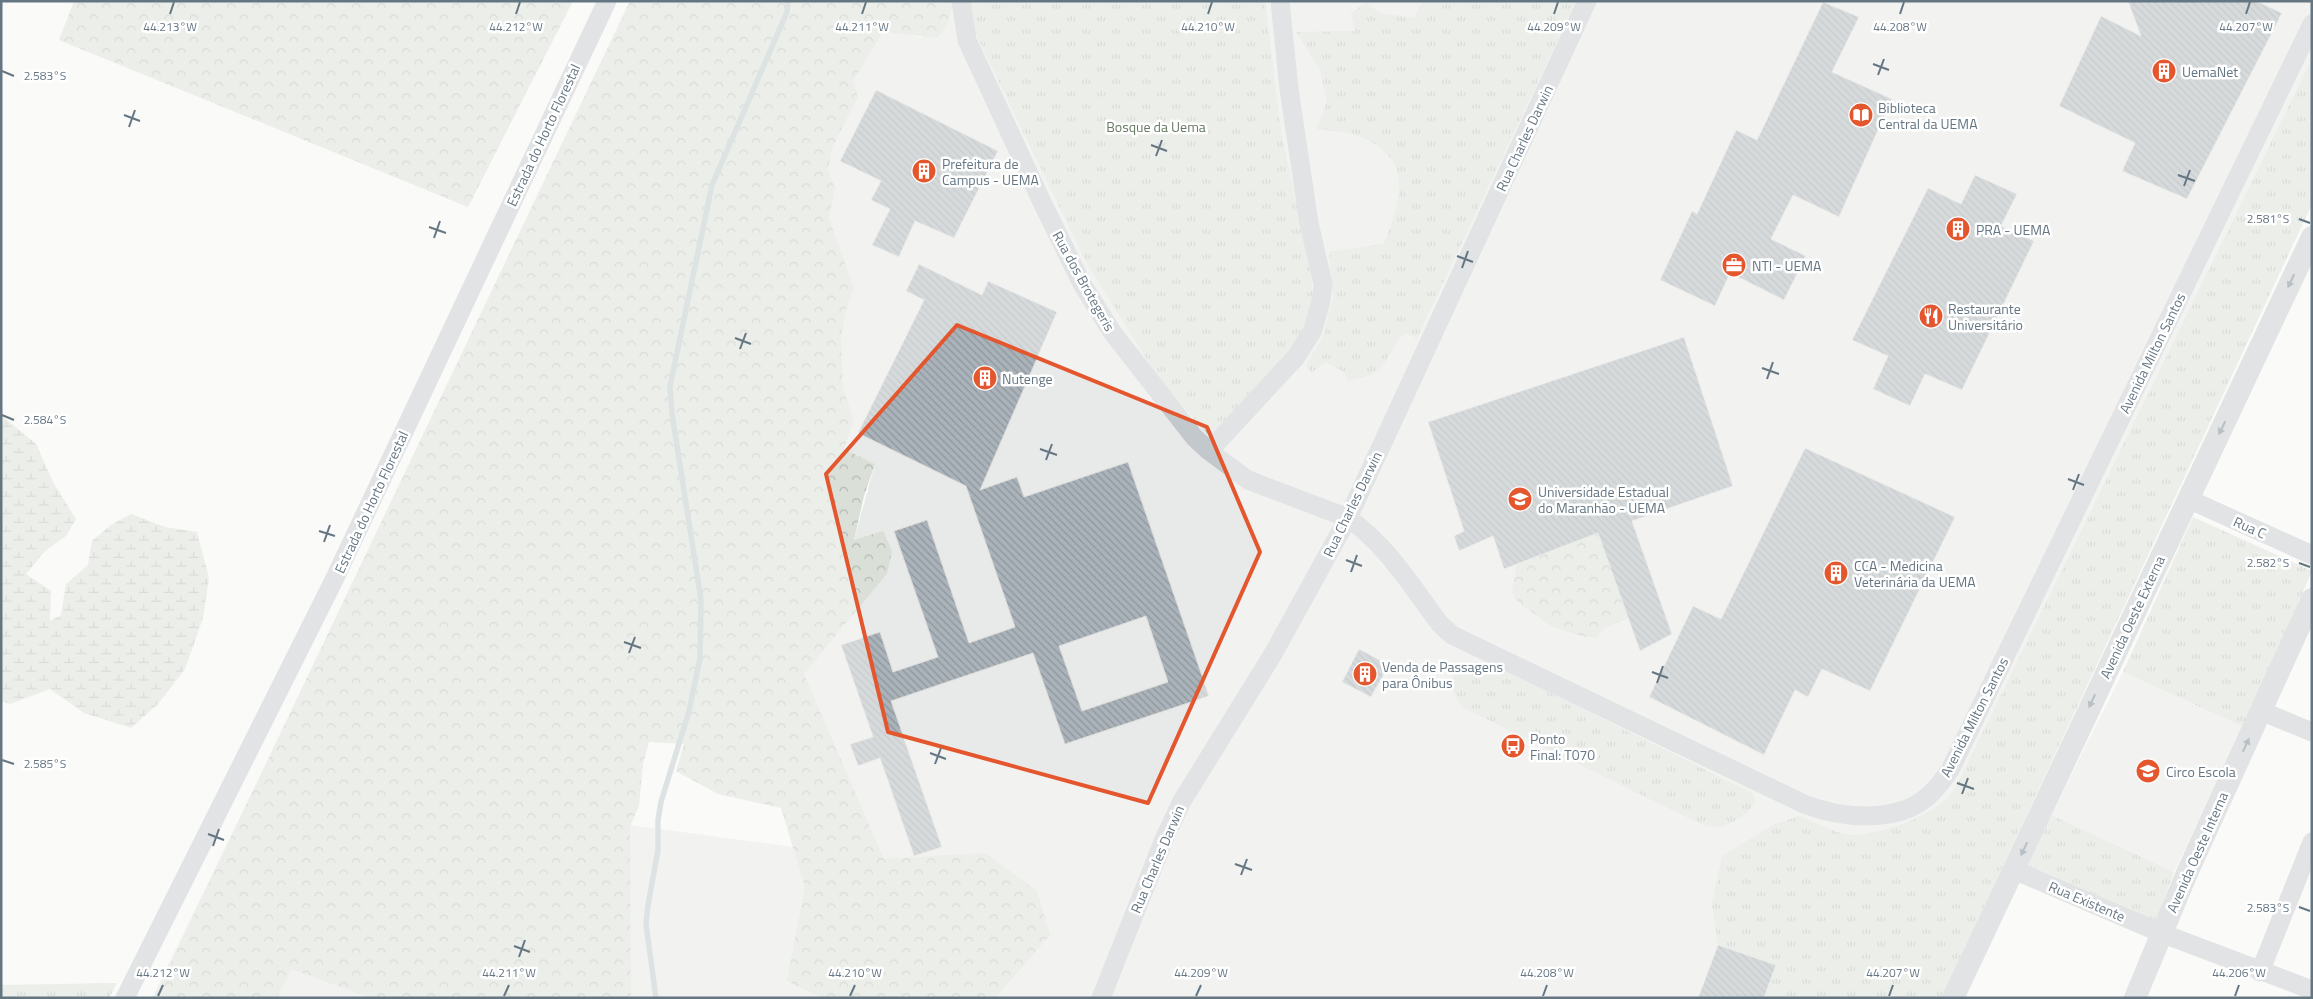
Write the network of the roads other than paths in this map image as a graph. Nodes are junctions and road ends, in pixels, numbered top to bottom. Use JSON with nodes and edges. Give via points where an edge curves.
{"nodes":[{"id":1,"x":607,"y":1,"type":"edge"},
{"id":2,"x":961,"y":1,"type":"edge"},
{"id":3,"x":1280,"y":1,"type":"edge"},
{"id":4,"x":1587,"y":1,"type":"edge"},
{"id":5,"x":2312,"y":24,"type":"edge"},
{"id":6,"x":2312,"y":237,"type":"edge"},
{"id":7,"x":1209,"y":451,"type":"junction"},
{"id":8,"x":2188,"y":499,"type":"junction"},
{"id":9,"x":1348,"y":518,"type":"junction"},
{"id":10,"x":2312,"y":555,"type":"edge"},
{"id":11,"x":2312,"y":599,"type":"edge"},
{"id":12,"x":2261,"y":712,"type":"junction"},
{"id":13,"x":2312,"y":732,"type":"edge"},
{"id":14,"x":2312,"y":842,"type":"edge"},
{"id":15,"x":2014,"y":870,"type":"junction"},
{"id":16,"x":2161,"y":933,"type":"junction"},
{"id":17,"x":2260,"y":972,"type":"junction"},
{"id":18,"x":2312,"y":990,"type":"edge"},
{"id":19,"x":125,"y":998,"type":"edge"},
{"id":20,"x":1101,"y":998,"type":"edge"},
{"id":21,"x":1953,"y":998,"type":"edge"},
{"id":22,"x":2135,"y":998,"type":"edge"}],
"edges":[{"from":1,"to":19,"type":"street","name":"Estrada do Horto Florestal","via":[[334,580]]},
{"from":2,"to":7,"type":"street","name":"Rua dos Brotegeris","via":[[967,40],[1082,284],[1112,332],[1194,437]]},
{"from":3,"to":7,"type":"street","via":[[1309,223],[1323,284],[1321,301],[1313,330],[1296,357]]},
{"from":4,"to":9,"type":"street","name":"Rua Charles Darwin"},
{"from":5,"to":9,"type":"street","name":"Avenida Milton Santos","via":[[1950,770],[1939,786],[1917,804],[1874,815],[1839,815],[1820,811],[1452,635],[1377,542]]},
{"from":6,"to":8,"type":"street","name":"Avenida Oeste Externa","one_way":true},
{"from":7,"to":9,"type":"street","name":"Rua dos Brotegeris","via":[[1248,480]]},
{"from":8,"to":10,"type":"street","name":"Rua C"},
{"from":8,"to":15,"type":"street","name":"Avenida Oeste Externa","one_way":true},
{"from":9,"to":20,"type":"street","name":"Rua Charles Darwin","via":[[1273,654],[1182,801]]},
{"from":11,"to":12,"type":"street","name":"Avenida Oeste Interna"},
{"from":12,"to":13,"type":"street"},
{"from":16,"to":12,"type":"street","name":"Avenida Oeste Interna","one_way":true},
{"from":14,"to":17,"type":"street"},
{"from":15,"to":16,"type":"street","name":"Rua Existente"},
{"from":15,"to":21,"type":"street","name":"Avenida Oeste Externa"},
{"from":16,"to":17,"type":"street","name":"Rua Existente"},
{"from":16,"to":22,"type":"street","name":"Avenida Oeste Interna"},
{"from":17,"to":18,"type":"street","name":"Rua Existente"}]}
